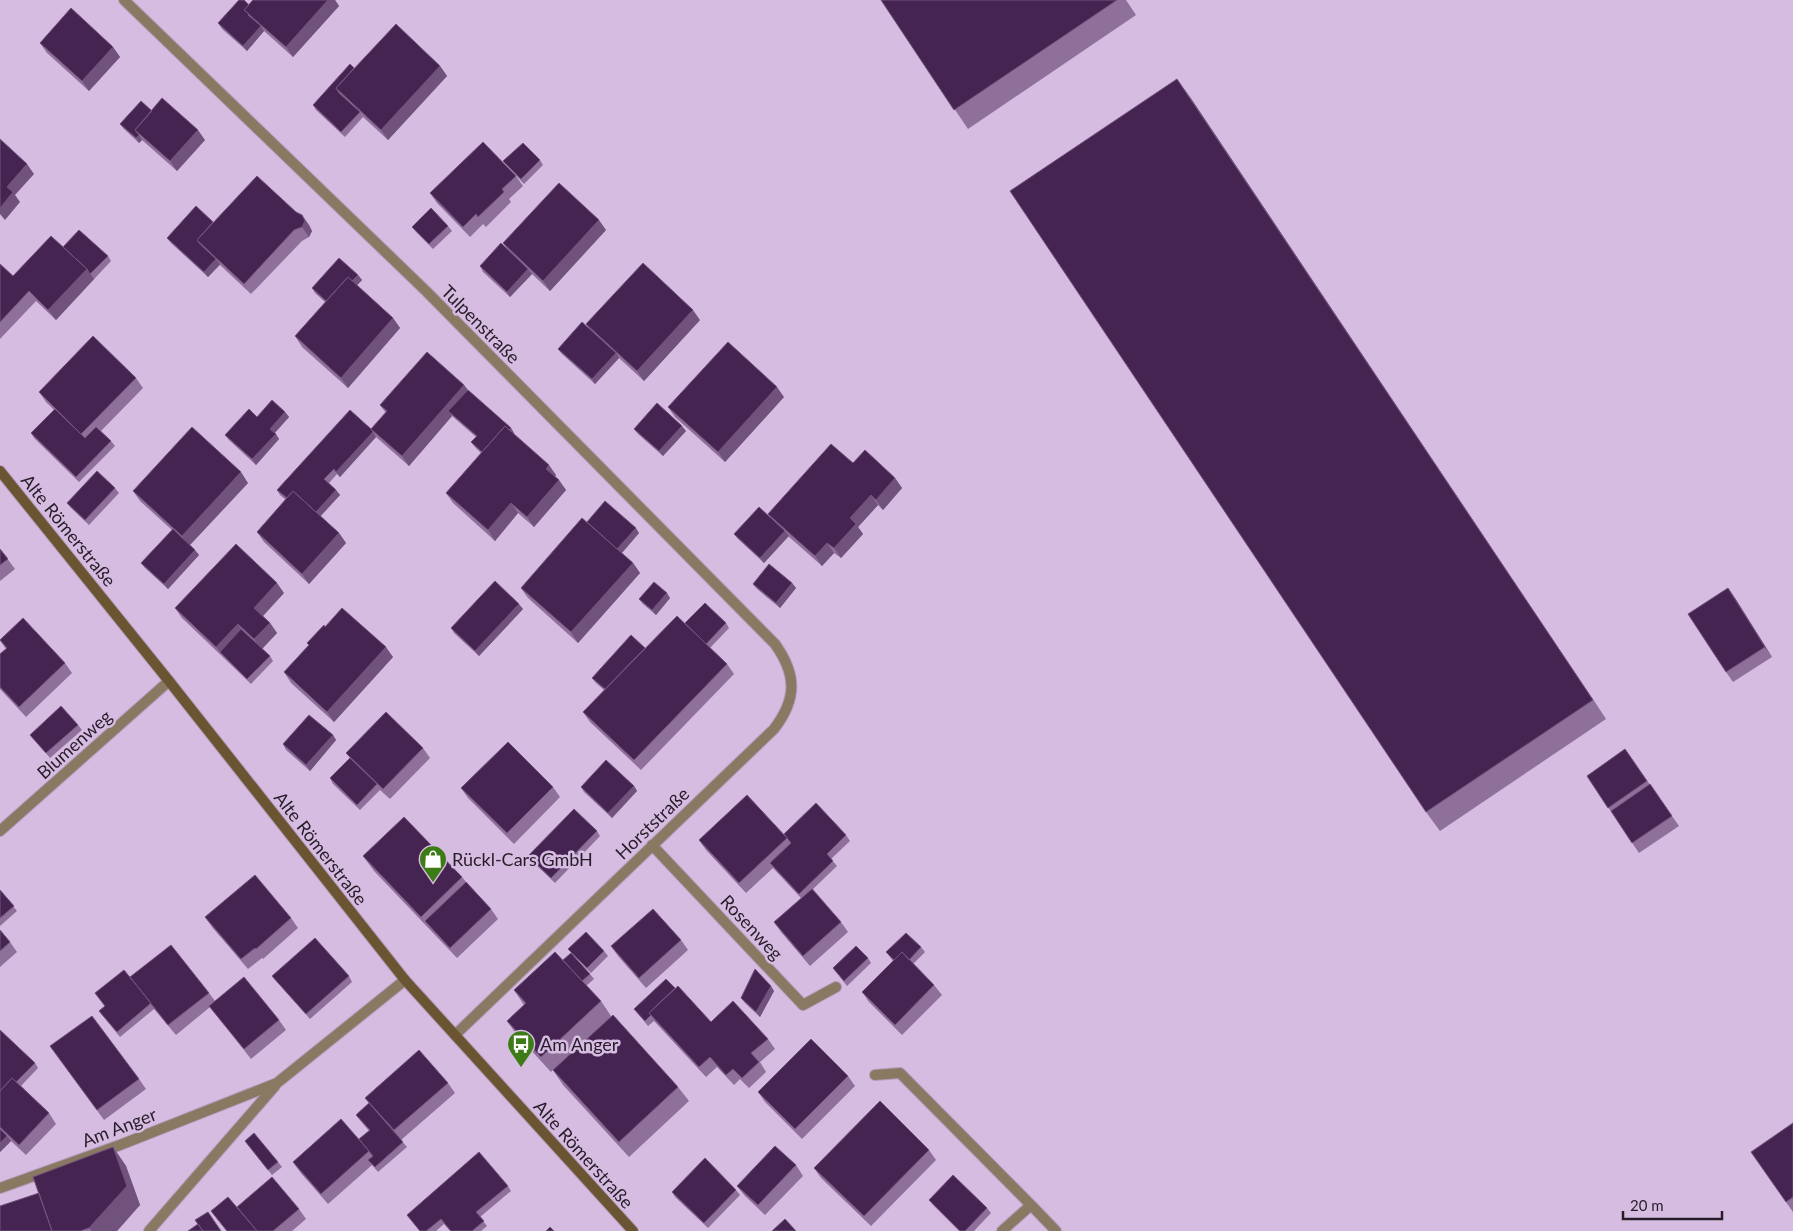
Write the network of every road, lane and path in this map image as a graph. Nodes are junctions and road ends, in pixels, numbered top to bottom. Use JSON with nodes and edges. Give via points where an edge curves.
{"nodes":[{"id":1,"x":124,"y":0,"type":"edge"},
{"id":2,"x":0,"y":471,"type":"edge"},
{"id":3,"x":169,"y":681,"type":"junction"},
{"id":4,"x":792,"y":687,"type":"joint"},
{"id":5,"x":0,"y":831,"type":"edge"},
{"id":6,"x":652,"y":845,"type":"junction"},
{"id":7,"x":404,"y":980,"type":"junction"},
{"id":8,"x":836,"y":987,"type":"dead end"},
{"id":9,"x":454,"y":1035,"type":"junction"},
{"id":10,"x":875,"y":1075,"type":"dead end"},
{"id":11,"x":277,"y":1083,"type":"junction"},
{"id":12,"x":0,"y":1188,"type":"edge"},
{"id":13,"x":1031,"y":1205,"type":"junction"},
{"id":14,"x":149,"y":1231,"type":"edge"},
{"id":15,"x":633,"y":1231,"type":"edge"},
{"id":16,"x":1002,"y":1231,"type":"edge"},
{"id":17,"x":1056,"y":1231,"type":"edge"}],
"edges":[{"from":1,"to":4,"type":"street","name":"Tulpenstraße","via":[[426,291],[775,644],[790,672]]},
{"from":2,"to":3,"type":"main road","name":"Alte Römerstraße"},
{"from":3,"to":5,"type":"street","name":"Blumenweg"},
{"from":3,"to":7,"type":"main road","name":"Alte Römerstraße"},
{"from":4,"to":6,"type":"street","name":"Horststraße","via":[[784,717],[774,729]]},
{"from":6,"to":8,"type":"street","name":"Rosenweg","via":[[803,1005]]},
{"from":6,"to":9,"type":"street","name":"Horststraße"},
{"from":7,"to":9,"type":"main road","name":"Alte Römerstraße"},
{"from":7,"to":11,"type":"street","name":"Am Anger"},
{"from":9,"to":15,"type":"main road","name":"Alte Römerstraße"},
{"from":10,"to":13,"type":"street","via":[[900,1073]]},
{"from":11,"to":12,"type":"street","name":"Am Anger"},
{"from":11,"to":14,"type":"street","name":"Am Anger"},
{"from":13,"to":16,"type":"street"},
{"from":13,"to":17,"type":"street"}]}
